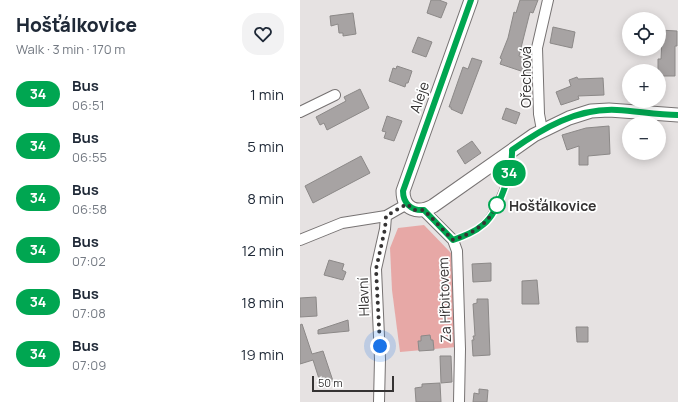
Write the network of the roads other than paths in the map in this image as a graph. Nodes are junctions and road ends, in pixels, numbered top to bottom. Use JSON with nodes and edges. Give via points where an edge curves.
{"nodes":[{"id":1,"x":471,"y":0,"type":"edge"},
{"id":2,"x":548,"y":0,"type":"edge"},
{"id":3,"x":335,"y":95,"type":"dead end"},
{"id":4,"x":300,"y":112,"type":"edge"},
{"id":5,"x":678,"y":115,"type":"edge"},
{"id":6,"x":542,"y":130,"type":"junction"},
{"id":7,"x":512,"y":150,"type":"junction"},
{"id":8,"x":407,"y":204,"type":"junction"},
{"id":9,"x":424,"y":210,"type":"junction"},
{"id":10,"x":386,"y":216,"type":"junction"},
{"id":11,"x":300,"y":240,"type":"edge"},
{"id":12,"x":453,"y":240,"type":"junction"},
{"id":13,"x":379,"y":402,"type":"edge"},
{"id":14,"x":459,"y":402,"type":"edge"}],
"edges":[{"from":1,"to":8,"type":"street","name":"Aleje","via":[[404,188],[403,196]]},
{"from":2,"to":6,"type":"street","name":"Ořechová","via":[[537,48],[539,118]]},
{"from":3,"to":4,"type":"street"},
{"from":5,"to":6,"type":"street","via":[[596,111],[569,118]]},
{"from":6,"to":7,"type":"street"},
{"from":7,"to":9,"type":"street"},
{"from":7,"to":12,"type":"lane","via":[[511,163],[495,210],[474,231]]},
{"from":8,"to":9,"type":"street","via":[[414,210]]},
{"from":8,"to":10,"type":"street"},
{"from":9,"to":12,"type":"street","name":"Za Hřbitovem"},
{"from":10,"to":11,"type":"street","via":[[342,223]]},
{"from":10,"to":13,"type":"street","name":"Hlavní","via":[[376,269]]},
{"from":12,"to":14,"type":"street","name":"Za Hřbitovem","via":[[457,251]]}]}
